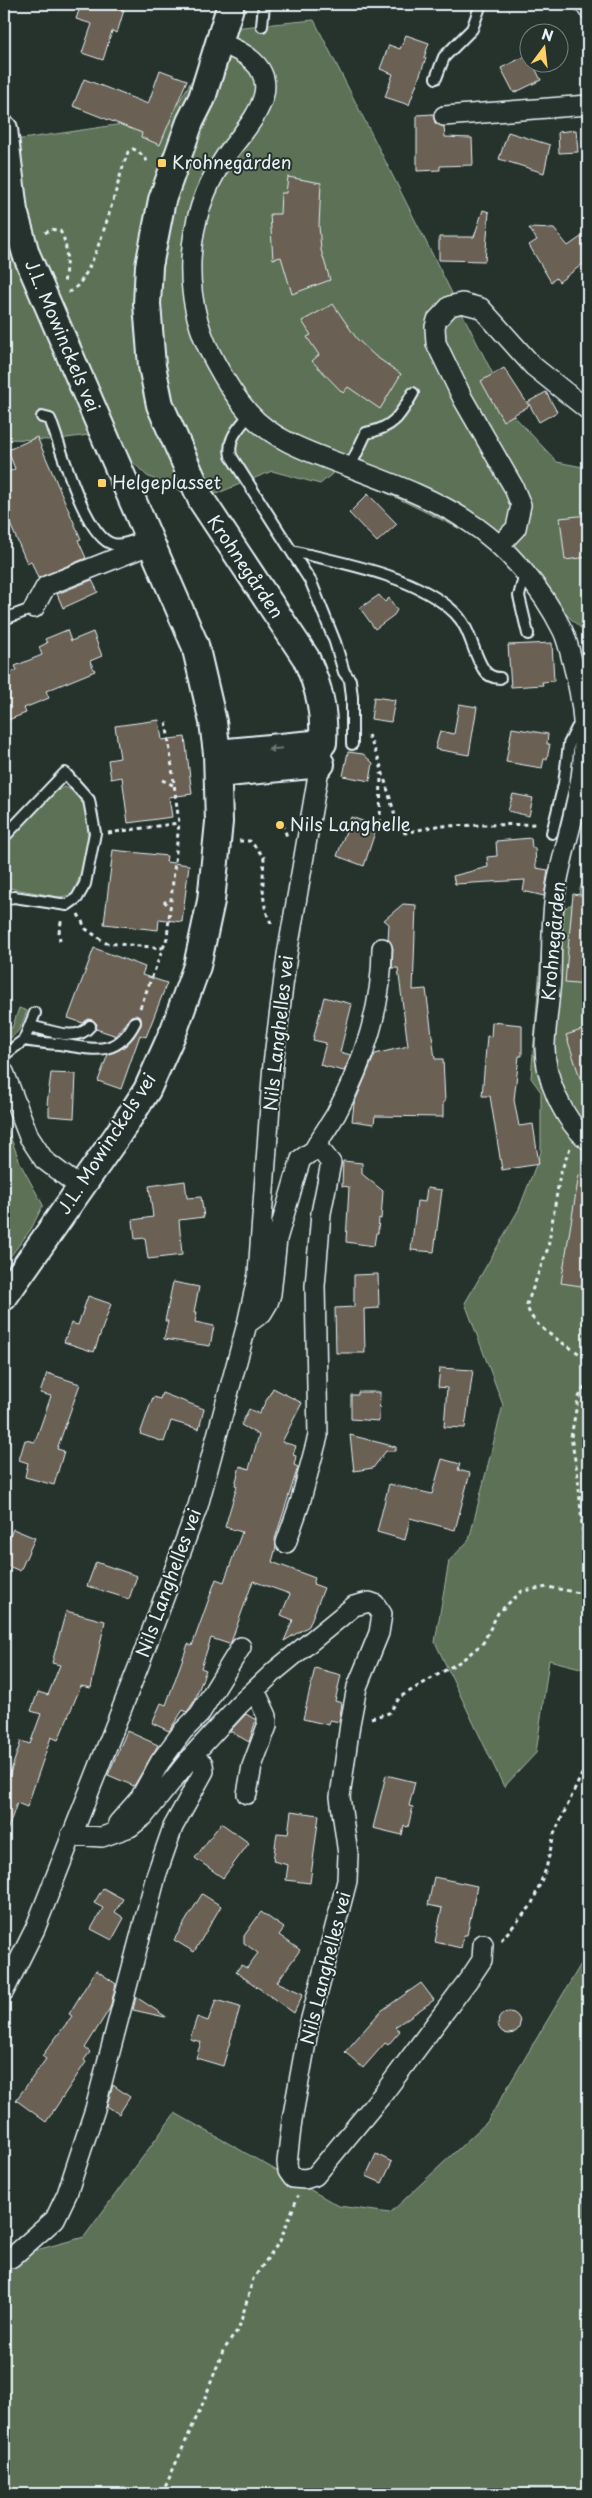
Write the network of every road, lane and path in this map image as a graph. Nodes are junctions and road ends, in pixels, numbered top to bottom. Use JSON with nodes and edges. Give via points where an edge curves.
{"nodes":[{"id":1,"x":231,"y":4,"type":"edge"},
{"id":2,"x":264,"y":4,"type":"edge"},
{"id":3,"x":481,"y":4,"type":"edge"},
{"id":4,"x":586,"y":4,"type":"edge"},
{"id":5,"x":588,"y":10,"type":"edge"},
{"id":6,"x":262,"y":26,"type":"dead end"},
{"id":7,"x":220,"y":44,"type":"junction"},
{"id":8,"x":436,"y":78,"type":"dead end"},
{"id":9,"x":588,"y":105,"type":"edge"},
{"id":10,"x":444,"y":116,"type":"dead end"},
{"id":11,"x":4,"y":129,"type":"edge"},
{"id":12,"x":154,"y":172,"type":"dead end"},
{"id":13,"x":38,"y":238,"type":"dead end"},
{"id":14,"x":413,"y":393,"type":"dead end"},
{"id":15,"x":588,"y":410,"type":"edge"},
{"id":16,"x":250,"y":414,"type":"junction"},
{"id":17,"x":42,"y":417,"type":"dead end"},
{"id":18,"x":350,"y":467,"type":"junction"},
{"id":19,"x":150,"y":540,"type":"junction"},
{"id":20,"x":500,"y":545,"type":"junction"},
{"id":21,"x":292,"y":551,"type":"junction"},
{"id":22,"x":525,"y":574,"type":"junction"},
{"id":23,"x":34,"y":608,"type":"joint"},
{"id":24,"x":4,"y":619,"type":"edge"},
{"id":25,"x":528,"y":634,"type":"dead end"},
{"id":26,"x":500,"y":678,"type":"dead end"},
{"id":27,"x":585,"y":702,"type":"edge"},
{"id":28,"x":166,"y":720,"type":"dead end"},
{"id":29,"x":584,"y":726,"type":"junction"},
{"id":30,"x":352,"y":744,"type":"dead end"},
{"id":31,"x":322,"y":754,"type":"junction"},
{"id":32,"x":217,"y":763,"type":"junction"},
{"id":33,"x":162,"y":780,"type":"dead end"},
{"id":34,"x":175,"y":786,"type":"junction"},
{"id":35,"x":179,"y":823,"type":"junction"},
{"id":36,"x":380,"y":824,"type":"dead end"},
{"id":37,"x":553,"y":829,"type":"joint"},
{"id":38,"x":95,"y":833,"type":"junction"},
{"id":39,"x":4,"y":836,"type":"edge"},
{"id":40,"x":239,"y":841,"type":"dead end"},
{"id":41,"x":4,"y":899,"type":"edge"},
{"id":42,"x":164,"y":902,"type":"dead end"},
{"id":43,"x":170,"y":907,"type":"junction"},
{"id":44,"x":74,"y":911,"type":"dead end"},
{"id":45,"x":63,"y":914,"type":"dead end"},
{"id":46,"x":277,"y":932,"type":"dead end"},
{"id":47,"x":60,"y":941,"type":"dead end"},
{"id":48,"x":163,"y":948,"type":"junction"},
{"id":49,"x":382,"y":948,"type":"dead end"},
{"id":50,"x":34,"y":1014,"type":"dead end"},
{"id":51,"x":135,"y":1022,"type":"joint"},
{"id":52,"x":30,"y":1026,"type":"junction"},
{"id":53,"x":90,"y":1026,"type":"dead end"},
{"id":54,"x":24,"y":1040,"type":"junction"},
{"id":55,"x":4,"y":1056,"type":"edge"},
{"id":56,"x":4,"y":1072,"type":"edge"},
{"id":57,"x":585,"y":1138,"type":"edge"},
{"id":58,"x":314,"y":1150,"type":"junction"},
{"id":59,"x":81,"y":1188,"type":"junction"},
{"id":60,"x":4,"y":1297,"type":"edge"},
{"id":61,"x":247,"y":1324,"type":"junction"},
{"id":62,"x":588,"y":1360,"type":"edge"},
{"id":63,"x":588,"y":1380,"type":"edge"},
{"id":64,"x":286,"y":1543,"type":"dead end"},
{"id":65,"x":585,"y":1594,"type":"junction"},
{"id":66,"x":241,"y":1647,"type":"dead end"},
{"id":67,"x":588,"y":1659,"type":"edge"},
{"id":68,"x":255,"y":1690,"type":"junction"},
{"id":69,"x":350,"y":1724,"type":"junction"},
{"id":70,"x":192,"y":1756,"type":"junction"},
{"id":71,"x":588,"y":1761,"type":"edge"},
{"id":72,"x":247,"y":1794,"type":"dead end"},
{"id":73,"x":120,"y":1830,"type":"junction"},
{"id":74,"x":70,"y":1835,"type":"junction"},
{"id":75,"x":483,"y":1952,"type":"joint"},
{"id":76,"x":4,"y":1991,"type":"edge"},
{"id":77,"x":305,"y":2179,"type":"junction"},
{"id":78,"x":11,"y":2258,"type":"dead end"},
{"id":79,"x":162,"y":2494,"type":"edge"}],
"edges":[{"from":1,"to":7,"type":"main road","name":"Krohnegården"},
{"from":2,"to":6,"type":"lane"},
{"from":3,"to":8,"type":"lane","via":[[472,29],[444,57]]},
{"from":4,"to":5,"type":"street"},
{"from":7,"to":16,"type":"street","name":"Krohnegården","via":[[235,48],[251,58],[265,80],[264,95],[206,192],[194,224],[190,262],[199,328],[215,362]]},
{"from":7,"to":31,"type":"main road","name":"Krohnegården","via":[[162,200],[153,239],[147,304],[152,366],[160,405],[202,502],[309,665],[323,711]]},
{"from":9,"to":10,"type":"street"},
{"from":11,"to":19,"type":"main road","name":"J.L. Mowinckels vei","via":[[14,210],[26,254]]},
{"from":12,"to":13,"type":"path","via":[[138,151],[128,152],[85,278],[72,291],[64,293],[64,237],[60,231],[52,229]]},
{"from":14,"to":18,"type":"lane","via":[[401,414],[384,429],[366,432]]},
{"from":15,"to":20,"type":"street","via":[[533,366],[481,308],[462,303],[450,306],[437,320],[436,343],[521,505],[516,528]]},
{"from":16,"to":18,"type":"street","name":"Krohnegården","via":[[286,440]]},
{"from":16,"to":21,"type":"lane","via":[[231,439],[230,456]]},
{"from":17,"to":19,"type":"lane","via":[[50,419],[81,506],[96,531],[112,544]]},
{"from":18,"to":20,"type":"street","name":"Krohnegården","via":[[466,519]]},
{"from":19,"to":23,"type":"street","via":[[46,586]]},
{"from":19,"to":32,"type":"main road","name":"J.L. Mowinckels vei","via":[[195,644],[213,722]]},
{"from":20,"to":22,"type":"street","name":"Krohnegården"},
{"from":21,"to":26,"type":"lane","via":[[394,578],[429,595],[455,613],[469,632],[484,670],[494,678]]},
{"from":21,"to":30,"type":"lane","via":[[311,582],[344,672],[350,680]]},
{"from":22,"to":25,"type":"lane","via":[[519,596]]},
{"from":22,"to":27,"type":"street","name":"Krohnegården","via":[[564,634]]},
{"from":23,"to":24,"type":"lane"},
{"from":27,"to":29,"type":"street","name":"Krohnegården"},
{"from":28,"to":34,"type":"path"},
{"from":29,"to":37,"type":"lane","via":[[577,728],[569,744]]},
{"from":29,"to":57,"type":"street","name":"Krohnegården","via":[[582,770],[554,899],[545,1047],[550,1076],[564,1112]]},
{"from":31,"to":32,"type":"main road"},
{"from":31,"to":61,"type":"street","name":"Nils Langhelles vei","via":[[287,954],[274,1064],[258,1274]]},
{"from":32,"to":59,"type":"main road","name":"J.L. Mowinckels vei","via":[[219,822],[212,901],[197,966],[174,1030],[146,1090]]},
{"from":33,"to":34,"type":"path"},
{"from":34,"to":35,"type":"path"},
{"from":35,"to":38,"type":"path","via":[[122,833]]},
{"from":35,"to":43,"type":"path"},
{"from":36,"to":37,"type":"path","via":[[381,770],[398,826],[405,833],[436,826]]},
{"from":38,"to":39,"type":"lane","via":[[89,800],[65,773]]},
{"from":38,"to":41,"type":"lane","via":[[85,884],[77,898],[67,904],[14,897]]},
{"from":40,"to":46,"type":"path","via":[[250,841],[264,857],[262,886],[267,918]]},
{"from":42,"to":43,"type":"path"},
{"from":43,"to":48,"type":"path"},
{"from":44,"to":48,"type":"path","via":[[86,929],[106,943]]},
{"from":45,"to":47,"type":"path"},
{"from":48,"to":51,"type":"path"},
{"from":49,"to":58,"type":"street","via":[[378,1004],[362,1061]]},
{"from":50,"to":52,"type":"lane"},
{"from":51,"to":54,"type":"lane","via":[[125,1039],[107,1048]]},
{"from":52,"to":53,"type":"lane","via":[[75,1036],[86,1032]]},
{"from":52,"to":54,"type":"lane"},
{"from":54,"to":55,"type":"lane"},
{"from":56,"to":59,"type":"street","via":[[29,1137],[44,1160]]},
{"from":57,"to":62,"type":"path","via":[[571,1145],[565,1158],[548,1248],[527,1304],[532,1318],[542,1328]]},
{"from":58,"to":61,"type":"street","via":[[301,1159],[295,1178],[277,1239],[268,1303],[262,1313]]},
{"from":58,"to":64,"type":"street","via":[[323,1153],[331,1163],[321,1213],[315,1286],[318,1436]]},
{"from":59,"to":60,"type":"main road","name":"J.L. Mowinckels vei"},
{"from":61,"to":74,"type":"street","name":"Nils Langhelles vei","via":[[198,1506],[139,1665]]},
{"from":63,"to":65,"type":"path","via":[[578,1400],[571,1437],[578,1477]]},
{"from":65,"to":67,"type":"path"},
{"from":65,"to":69,"type":"path","via":[[548,1587],[522,1591],[498,1613],[483,1642],[461,1661],[400,1696],[389,1713]]},
{"from":66,"to":73,"type":"street","via":[[200,1715],[183,1731],[160,1762],[140,1798],[118,1824]]},
{"from":68,"to":69,"type":"street","name":"Nils Langhelles vei","via":[[354,1606],[369,1602],[375,1604],[382,1614],[379,1632],[357,1687]]},
{"from":68,"to":70,"type":"street","name":"Nils Langhelles vei"},
{"from":68,"to":72,"type":"street","via":[[267,1716],[267,1726],[252,1766]]},
{"from":69,"to":77,"type":"street","name":"Nils Langhelles vei","via":[[340,1797],[348,1854],[347,1880],[309,2026],[288,2143],[288,2171],[293,2178]]},
{"from":70,"to":73,"type":"street","name":"Nils Langhelles vei","via":[[144,1816]]},
{"from":70,"to":78,"type":"street","via":[[203,1764],[204,1771],[173,1827],[156,1876],[83,2149],[67,2194],[54,2219]]},
{"from":71,"to":75,"type":"path","via":[[554,1834],[546,1869],[531,1906]]},
{"from":73,"to":74,"type":"street","name":"Nils Langhelles vei","via":[[92,1838]]},
{"from":74,"to":76,"type":"street","name":"Nils Langhelles vei","via":[[35,1929]]},
{"from":75,"to":77,"type":"street","via":[[383,2094],[315,2176]]},
{"from":77,"to":79,"type":"path","via":[[280,2241],[253,2279],[239,2328],[223,2351]]}]}
